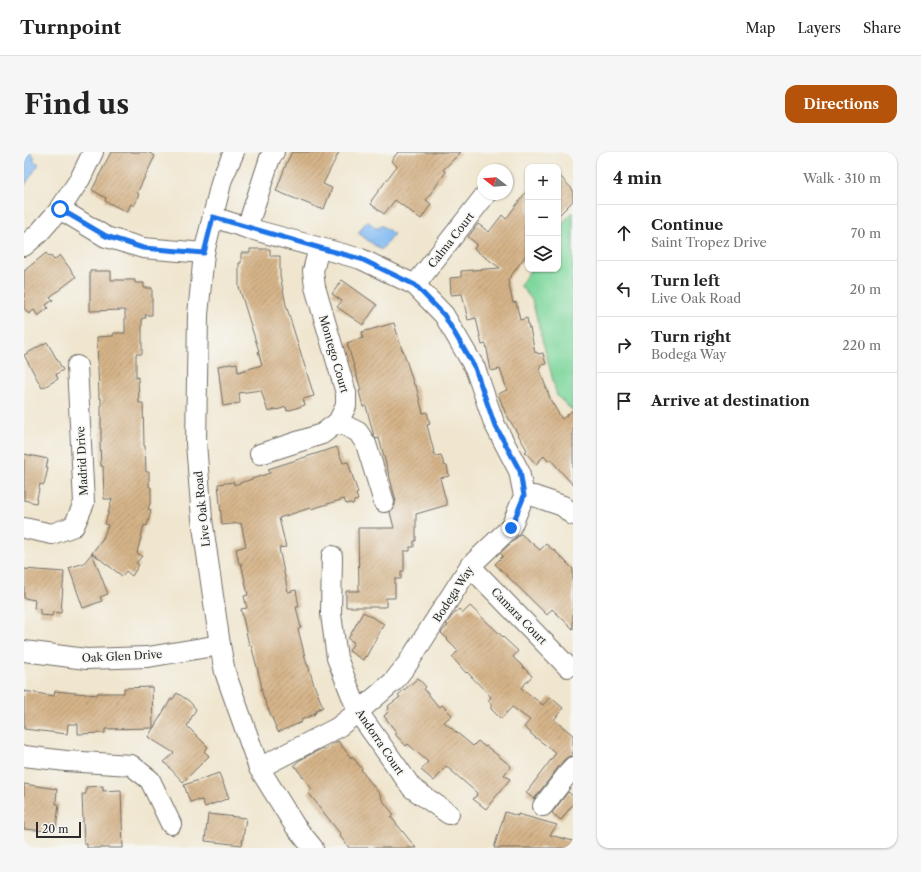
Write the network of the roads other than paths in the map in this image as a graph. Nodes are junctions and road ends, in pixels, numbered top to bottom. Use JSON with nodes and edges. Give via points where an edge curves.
{"nodes":[{"id":1,"x":93,"y":152,"type":"edge"},
{"id":2,"x":234,"y":152,"type":"edge"},
{"id":3,"x":274,"y":152,"type":"edge"},
{"id":4,"x":481,"y":200,"type":"edge"},
{"id":5,"x":60,"y":209,"type":"junction"},
{"id":6,"x":213,"y":217,"type":"junction"},
{"id":7,"x":248,"y":228,"type":"junction"},
{"id":8,"x":24,"y":246,"type":"edge"},
{"id":9,"x":320,"y":248,"type":"junction"},
{"id":10,"x":204,"y":253,"type":"junction"},
{"id":11,"x":415,"y":285,"type":"junction"},
{"id":12,"x":77,"y":366,"type":"dead end"},
{"id":13,"x":338,"y":422,"type":"junction"},
{"id":14,"x":260,"y":454,"type":"dead end"},
{"id":15,"x":524,"y":496,"type":"junction"},
{"id":16,"x":384,"y":502,"type":"dead end"},
{"id":17,"x":573,"y":515,"type":"edge"},
{"id":18,"x":24,"y":528,"type":"edge"},
{"id":19,"x":332,"y":556,"type":"dead end"},
{"id":20,"x":470,"y":566,"type":"junction"},
{"id":21,"x":220,"y":645,"type":"junction"},
{"id":22,"x":24,"y":651,"type":"edge"},
{"id":23,"x":568,"y":667,"type":"dead end"},
{"id":24,"x":358,"y":712,"type":"junction"},
{"id":25,"x":24,"y":756,"type":"edge"},
{"id":26,"x":573,"y":766,"type":"edge"},
{"id":27,"x":259,"y":768,"type":"junction"},
{"id":28,"x":543,"y":806,"type":"dead end"},
{"id":29,"x":450,"y":814,"type":"dead end"},
{"id":30,"x":171,"y":824,"type":"dead end"},
{"id":31,"x":313,"y":848,"type":"edge"}],
"edges":[{"from":1,"to":5,"type":"street","via":[[80,180]]},
{"from":2,"to":6,"type":"street","name":"Live Oak Road","via":[[222,179]]},
{"from":3,"to":7,"type":"street"},
{"from":4,"to":11,"type":"street","name":"Calma Court"},
{"from":5,"to":8,"type":"street"},
{"from":5,"to":10,"type":"street","via":[[106,236],[143,248]]},
{"from":6,"to":7,"type":"street"},
{"from":6,"to":10,"type":"street","name":"Live Oak Road"},
{"from":7,"to":9,"type":"street"},
{"from":9,"to":11,"type":"street","via":[[361,259]]},
{"from":9,"to":13,"type":"street","name":"Montego Court","via":[[313,271],[315,287],[346,393],[346,406]]},
{"from":10,"to":21,"type":"street","name":"Live Oak Road","via":[[198,315],[196,443],[202,519]]},
{"from":11,"to":15,"type":"street","via":[[444,315],[475,368],[494,423],[520,471]]},
{"from":12,"to":18,"type":"street","name":"Madrid Drive","via":[[84,503],[74,526],[52,534]]},
{"from":13,"to":14,"type":"street","name":"Montego Court","via":[[322,434]]},
{"from":13,"to":16,"type":"street","via":[[358,432],[366,444]]},
{"from":15,"to":17,"type":"street","via":[[534,496],[563,506]]},
{"from":15,"to":20,"type":"street","name":"Bodega Way","via":[[511,528]]},
{"from":19,"to":24,"type":"street","name":"Andorra Court","via":[[331,614],[337,658]]},
{"from":20,"to":23,"type":"street","name":"Camara Court"},
{"from":20,"to":24,"type":"street","name":"Bodega Way","via":[[408,664],[394,681]]},
{"from":21,"to":22,"type":"street","name":"Oak Glen Drive","via":[[148,657],[86,660]]},
{"from":21,"to":27,"type":"street","name":"Live Oak Road","via":[[225,672]]},
{"from":24,"to":27,"type":"street","name":"Bodega Way","via":[[336,728]]},
{"from":24,"to":29,"type":"street","name":"Andorra Court","via":[[412,788]]},
{"from":25,"to":30,"type":"street","via":[[132,764],[150,780]]},
{"from":26,"to":28,"type":"street"},
{"from":27,"to":31,"type":"street","name":"Live Oak Road","via":[[295,826]]}]}
